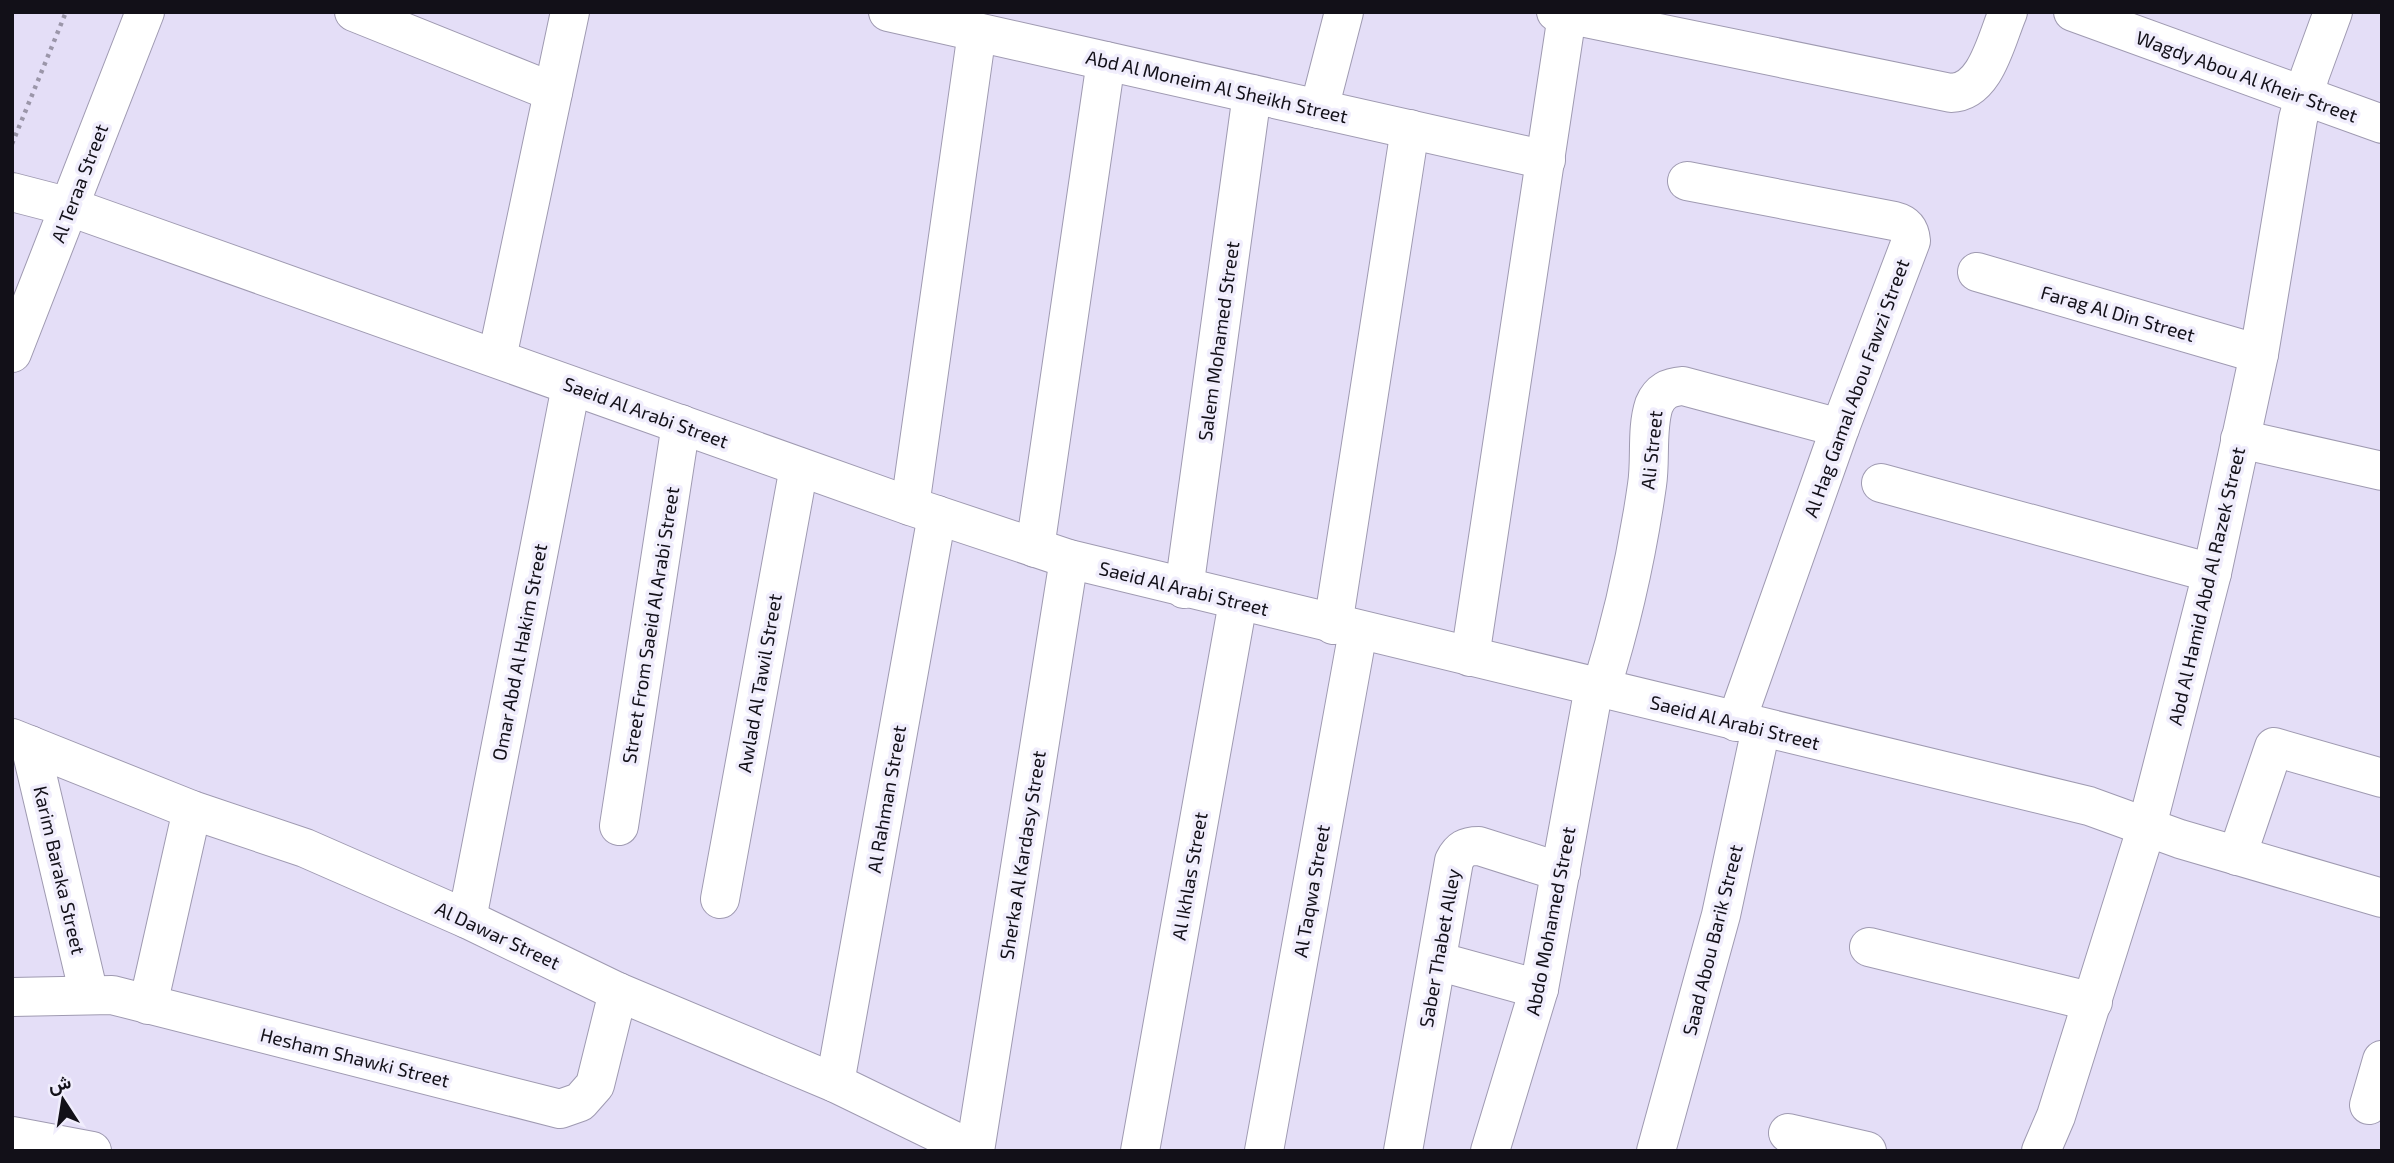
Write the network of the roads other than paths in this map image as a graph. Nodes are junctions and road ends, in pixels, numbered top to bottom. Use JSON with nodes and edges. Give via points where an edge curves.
{"nodes":[{"id":1,"x":145,"y":12,"type":"edge"},
{"id":2,"x":354,"y":12,"type":"edge"},
{"id":3,"x":570,"y":12,"type":"edge"},
{"id":4,"x":888,"y":12,"type":"edge"},
{"id":5,"x":1344,"y":12,"type":"edge"},
{"id":6,"x":2008,"y":12,"type":"edge"},
{"id":7,"x":2073,"y":12,"type":"edge"},
{"id":8,"x":2333,"y":12,"type":"edge"},
{"id":9,"x":1562,"y":13,"type":"edge"},
{"id":10,"x":976,"y":32,"type":"junction"},
{"id":11,"x":1106,"y":61,"type":"junction"},
{"id":12,"x":553,"y":92,"type":"junction"},
{"id":13,"x":1252,"y":94,"type":"junction"},
{"id":14,"x":2304,"y":98,"type":"junction"},
{"id":15,"x":1319,"y":109,"type":"junction"},
{"id":16,"x":2382,"y":124,"type":"edge"},
{"id":17,"x":1409,"y":129,"type":"junction"},
{"id":18,"x":1546,"y":160,"type":"junction"},
{"id":19,"x":1687,"y":181,"type":"dead end"},
{"id":20,"x":12,"y":192,"type":"edge"},
{"id":21,"x":70,"y":207,"type":"junction"},
{"id":22,"x":1977,"y":272,"type":"dead end"},
{"id":23,"x":12,"y":353,"type":"edge"},
{"id":24,"x":2259,"y":354,"type":"junction"},
{"id":25,"x":497,"y":358,"type":"junction"},
{"id":26,"x":571,"y":386,"type":"junction"},
{"id":27,"x":681,"y":424,"type":"junction"},
{"id":28,"x":1840,"y":428,"type":"junction"},
{"id":29,"x":2241,"y":439,"type":"junction"},
{"id":30,"x":799,"y":467,"type":"junction"},
{"id":31,"x":2382,"y":471,"type":"edge"},
{"id":32,"x":1881,"y":483,"type":"dead end"},
{"id":33,"x":923,"y":511,"type":"junction"},
{"id":34,"x":1052,"y":554,"type":"junction"},
{"id":35,"x":2212,"y":573,"type":"junction"},
{"id":36,"x":1184,"y":589,"type":"junction"},
{"id":37,"x":1238,"y":602,"type":"junction"},
{"id":38,"x":1345,"y":628,"type":"junction"},
{"id":39,"x":1470,"y":657,"type":"junction"},
{"id":40,"x":1597,"y":688,"type":"junction"},
{"id":41,"x":1749,"y":725,"type":"junction"},
{"id":42,"x":21,"y":741,"type":"edge"},
{"id":43,"x":2382,"y":778,"type":"edge"},
{"id":44,"x":192,"y":810,"type":"junction"},
{"id":45,"x":2147,"y":826,"type":"junction"},
{"id":46,"x":619,"y":827,"type":"dead end"},
{"id":47,"x":2237,"y":856,"type":"junction"},
{"id":48,"x":1561,"y":872,"type":"junction"},
{"id":49,"x":2382,"y":898,"type":"edge"},
{"id":50,"x":720,"y":899,"type":"dead end"},
{"id":51,"x":467,"y":919,"type":"junction"},
{"id":52,"x":1869,"y":947,"type":"dead end"},
{"id":53,"x":1437,"y":961,"type":"junction"},
{"id":54,"x":1539,"y":989,"type":"junction"},
{"id":55,"x":618,"y":992,"type":"junction"},
{"id":56,"x":89,"y":995,"type":"junction"},
{"id":57,"x":12,"y":997,"type":"edge"},
{"id":58,"x":2092,"y":1002,"type":"junction"},
{"id":59,"x":148,"y":1005,"type":"junction"},
{"id":60,"x":2382,"y":1060,"type":"edge"},
{"id":61,"x":835,"y":1083,"type":"junction"},
{"id":62,"x":2369,"y":1105,"type":"dead end"},
{"id":63,"x":1788,"y":1133,"type":"dead end"},
{"id":64,"x":12,"y":1136,"type":"edge"},
{"id":65,"x":14,"y":1151,"type":"edge"},
{"id":66,"x":92,"y":1151,"type":"edge"},
{"id":67,"x":975,"y":1151,"type":"edge"},
{"id":68,"x":1140,"y":1151,"type":"edge"},
{"id":69,"x":1264,"y":1151,"type":"edge"},
{"id":70,"x":1403,"y":1151,"type":"edge"},
{"id":71,"x":1490,"y":1151,"type":"edge"},
{"id":72,"x":1656,"y":1151,"type":"edge"},
{"id":73,"x":1867,"y":1151,"type":"edge"},
{"id":74,"x":2041,"y":1151,"type":"edge"}],
"edges":[{"from":1,"to":21,"type":"street","name":"Al Teraa Street"},
{"from":2,"to":12,"type":"street"},
{"from":3,"to":12,"type":"street"},
{"from":4,"to":10,"type":"street","name":"Abd Al Moneim Al Sheikh Street"},
{"from":5,"to":15,"type":"street"},
{"from":6,"to":9,"type":"street","via":[[1982,73],[1970,89],[1951,93]]},
{"from":7,"to":14,"type":"street","name":"Wagdy Abou Al Kheir Street"},
{"from":8,"to":14,"type":"street","name":"Abd Al Hamid Abd Al Razek Street"},
{"from":9,"to":18,"type":"street"},
{"from":10,"to":11,"type":"street","name":"Abd Al Moneim Al Sheikh Street"},
{"from":10,"to":33,"type":"street","name":"Al Rahman Street"},
{"from":11,"to":13,"type":"street","name":"Abd Al Moneim Al Sheikh Street"},
{"from":11,"to":34,"type":"street","name":"Sherka Al Kardasy Street"},
{"from":12,"to":25,"type":"street"},
{"from":13,"to":15,"type":"street","name":"Abd Al Moneim Al Sheikh Street"},
{"from":13,"to":36,"type":"street","name":"Salem Mohamed Street"},
{"from":14,"to":16,"type":"street","name":"Wagdy Abou Al Kheir Street"},
{"from":14,"to":24,"type":"street","name":"Abd Al Hamid Abd Al Razek Street"},
{"from":15,"to":17,"type":"street","name":"Abd Al Moneim Al Sheikh Street"},
{"from":17,"to":18,"type":"street","name":"Abd Al Moneim Al Sheikh Street"},
{"from":17,"to":38,"type":"street","name":"Al Taqwa Street"},
{"from":18,"to":39,"type":"street"},
{"from":19,"to":28,"type":"street","name":"Al Hag Gamal Abou Fawzi Street","via":[[1904,223],[1910,232],[1911,242]]},
{"from":20,"to":21,"type":"street","name":"Saeid Al Arabi Street"},
{"from":21,"to":23,"type":"street","name":"Al Teraa Street"},
{"from":21,"to":25,"type":"street","name":"Saeid Al Arabi Street"},
{"from":22,"to":24,"type":"street","name":"Farag Al Din Street"},
{"from":24,"to":29,"type":"street","name":"Abd Al Hamid Abd Al Razek Street"},
{"from":25,"to":26,"type":"street","name":"Saeid Al Arabi Street"},
{"from":26,"to":27,"type":"street","name":"Saeid Al Arabi Street"},
{"from":26,"to":51,"type":"street","name":"Omar Abd Al Hakim Street"},
{"from":27,"to":30,"type":"street","name":"Saeid Al Arabi Street"},
{"from":27,"to":46,"type":"street","name":"Street From Saeid Al Arabi Street"},
{"from":28,"to":40,"type":"street","name":"Ali Street","via":[[1683,386],[1669,387],[1659,396],[1653,408],[1648,481],[1636,553],[1621,623]]},
{"from":28,"to":41,"type":"street","name":"Al Hag Gamal Abou Fawzi Street"},
{"from":29,"to":31,"type":"street"},
{"from":29,"to":35,"type":"street","name":"Abd Al Hamid Abd Al Razek Street"},
{"from":30,"to":33,"type":"street","name":"Saeid Al Arabi Street"},
{"from":30,"to":50,"type":"street","name":"Awlad Al Tawil Street"},
{"from":32,"to":35,"type":"street"},
{"from":33,"to":34,"type":"street","name":"Saeid Al Arabi Street"},
{"from":33,"to":61,"type":"street","name":"Al Rahman Street"},
{"from":34,"to":36,"type":"street","name":"Saeid Al Arabi Street"},
{"from":34,"to":67,"type":"street","name":"Sherka Al Kardasy Street"},
{"from":35,"to":45,"type":"street","name":"Abd Al Hamid Abd Al Razek Street"},
{"from":36,"to":37,"type":"street","name":"Saeid Al Arabi Street"},
{"from":37,"to":38,"type":"street","name":"Saeid Al Arabi Street"},
{"from":37,"to":68,"type":"street","name":"Al Ikhlas Street"},
{"from":38,"to":39,"type":"street","name":"Saeid Al Arabi Street"},
{"from":38,"to":69,"type":"street","name":"Al Taqwa Street"},
{"from":39,"to":40,"type":"street","name":"Saeid Al Arabi Street"},
{"from":40,"to":41,"type":"street","name":"Saeid Al Arabi Street"},
{"from":40,"to":48,"type":"street","name":"Abdo Mohamed Street"},
{"from":41,"to":45,"type":"street","name":"Saeid Al Arabi Street","via":[[2089,806]]},
{"from":41,"to":72,"type":"street","name":"Saad Abou Barik Street","via":[[1721,915]]},
{"from":42,"to":44,"type":"street","name":"Al Dawar Street"},
{"from":42,"to":56,"type":"street","name":"Karim Baraka Street"},
{"from":43,"to":47,"type":"street","via":[[2274,747]]},
{"from":44,"to":51,"type":"street","name":"Al Dawar Street","via":[[305,848]]},
{"from":44,"to":59,"type":"street"},
{"from":45,"to":47,"type":"street","name":"Saeid Al Arabi Street"},
{"from":45,"to":58,"type":"street","name":"Abd Al Hamid Abd Al Razek Street"},
{"from":47,"to":49,"type":"street","name":"Saeid Al Arabi Street"},
{"from":48,"to":53,"type":"street","name":"Saber Thabet Alley","via":[[1479,846],[1459,852]]},
{"from":48,"to":54,"type":"street","name":"Abdo Mohamed Street"},
{"from":51,"to":55,"type":"street","name":"Al Dawar Street"},
{"from":52,"to":58,"type":"street"},
{"from":53,"to":54,"type":"street"},
{"from":53,"to":70,"type":"street","name":"Saber Thabet Alley"},
{"from":54,"to":71,"type":"street","name":"Abdo Mohamed Street"},
{"from":55,"to":59,"type":"street","name":"Hesham Shawki Street","via":[[595,1085],[580,1102],[560,1109]]},
{"from":55,"to":61,"type":"street","name":"Al Dawar Street"},
{"from":56,"to":57,"type":"street","name":"Hesham Shawki Street"},
{"from":56,"to":59,"type":"street","name":"Hesham Shawki Street","via":[[112,995]]},
{"from":58,"to":74,"type":"street","name":"Abd Al Hamid Abd Al Razek Street","via":[[2052,1130]]},
{"from":60,"to":62,"type":"street"},
{"from":61,"to":67,"type":"street","name":"Al Dawar Street"},
{"from":63,"to":73,"type":"street"},
{"from":64,"to":65,"type":"street"},
{"from":64,"to":66,"type":"street"}]}
